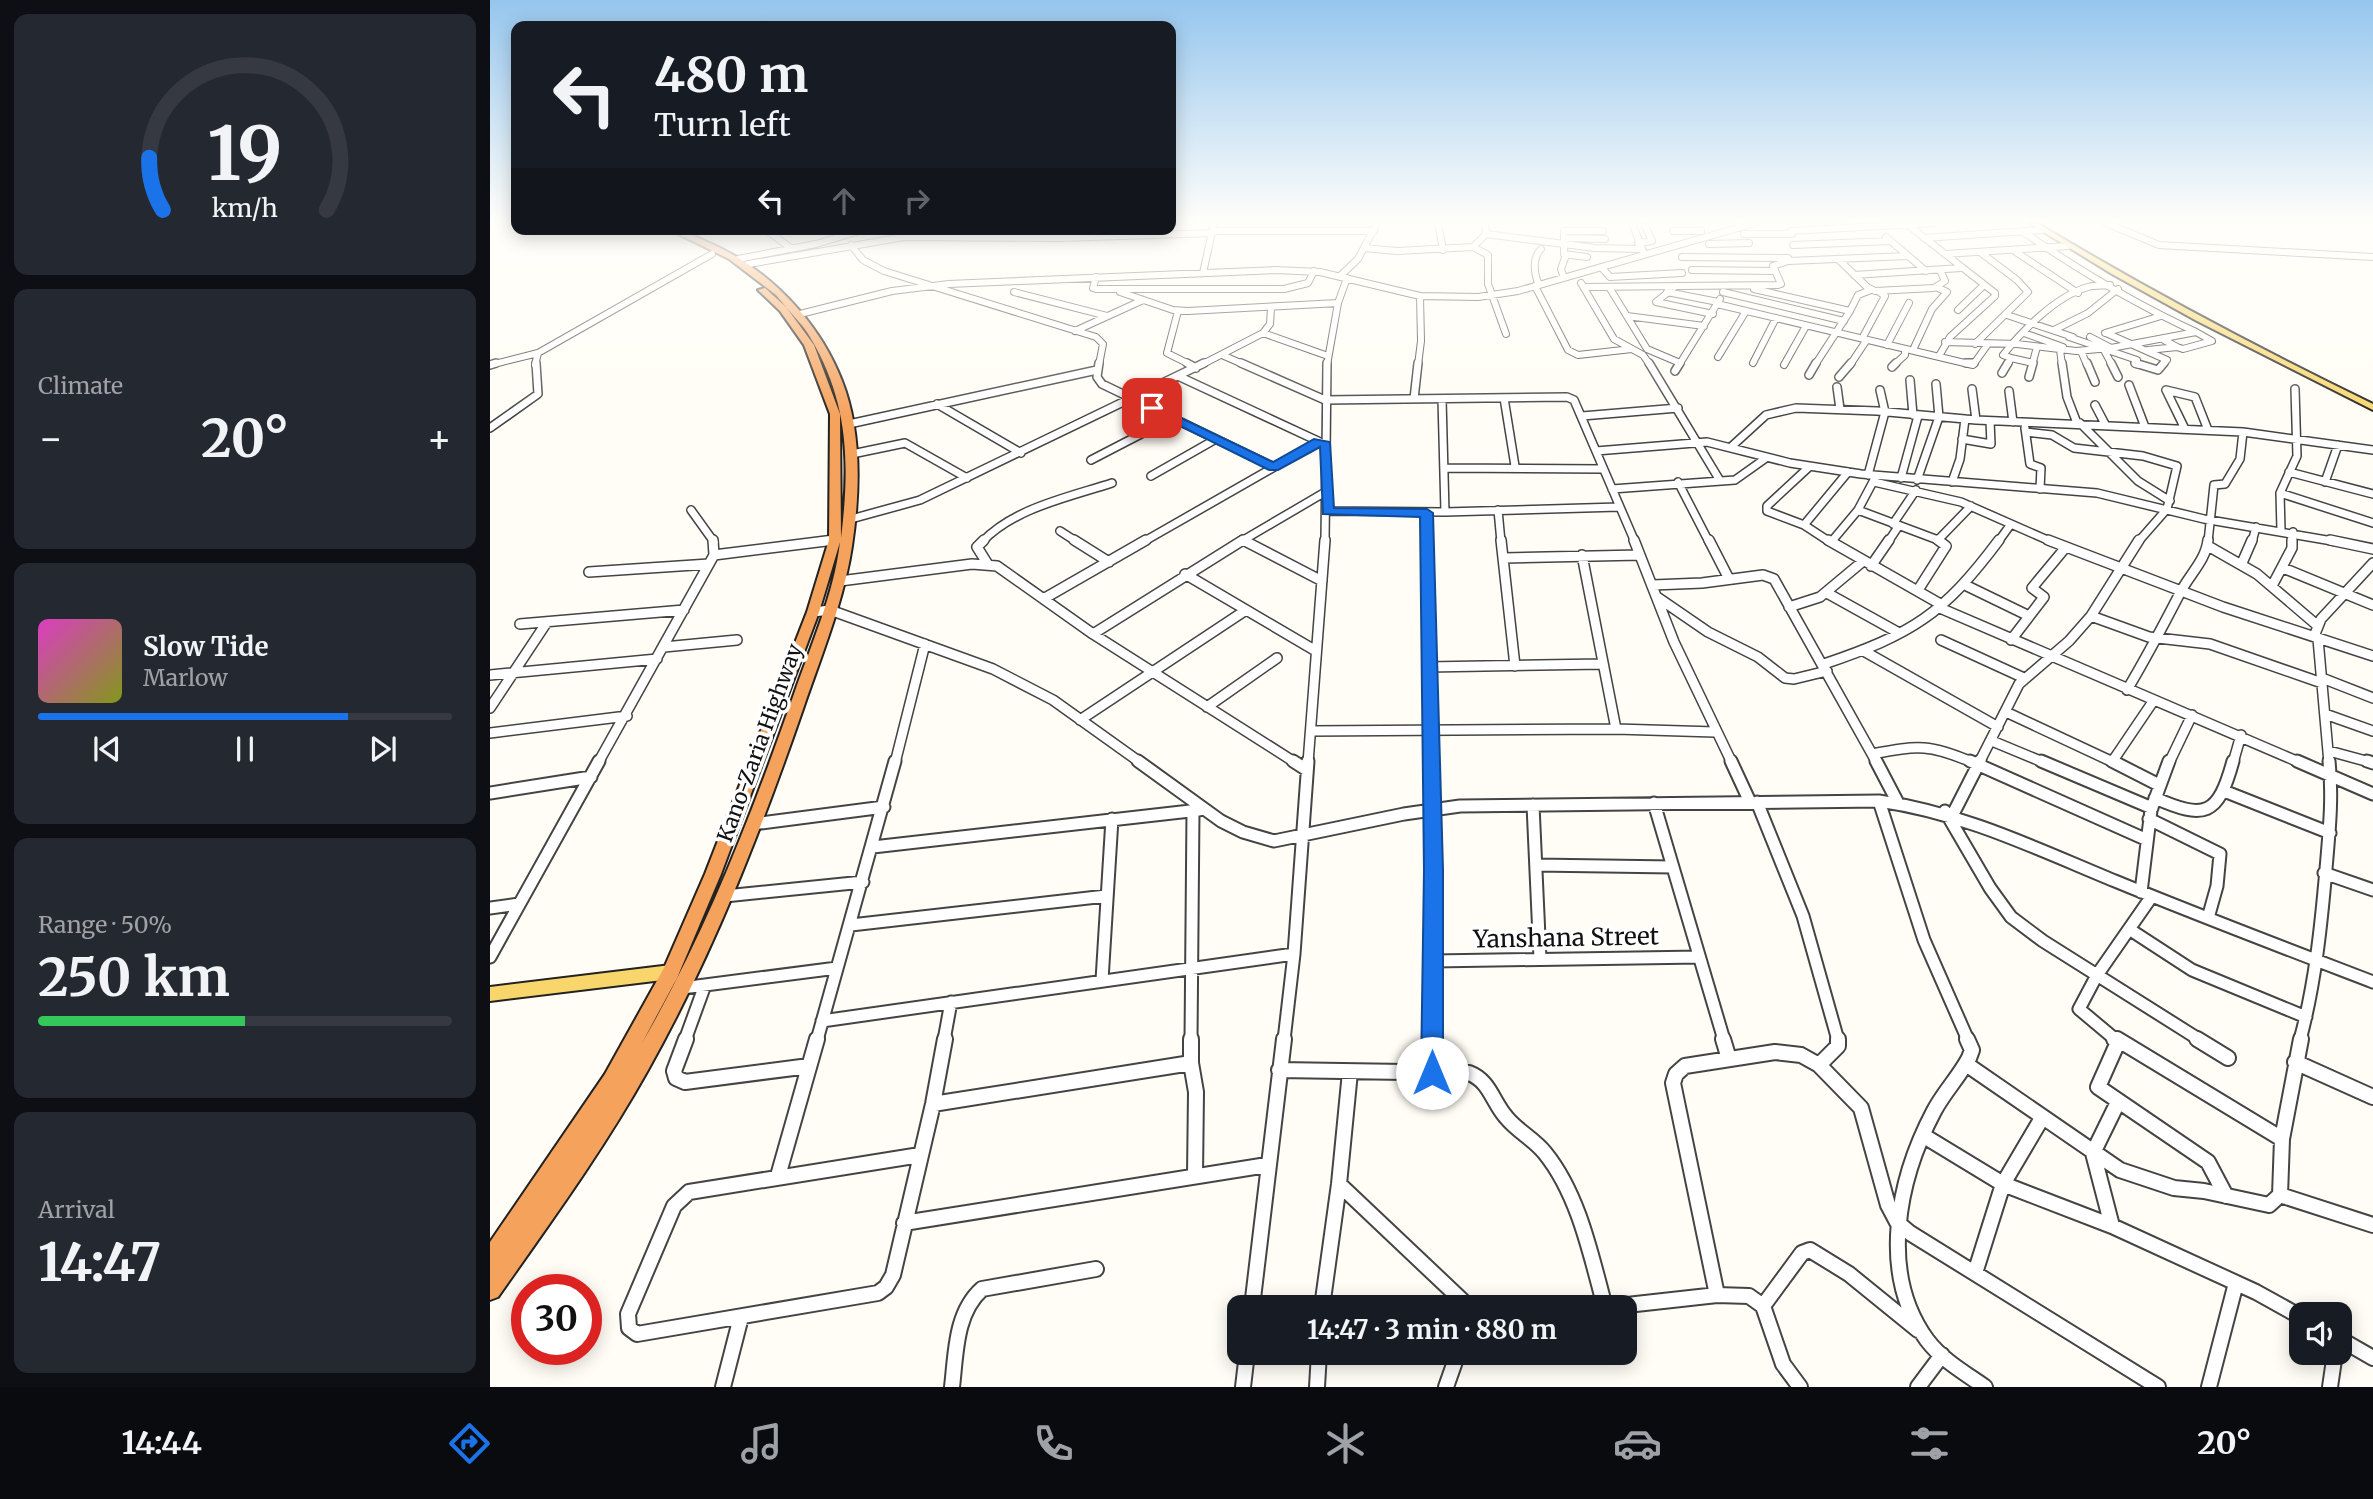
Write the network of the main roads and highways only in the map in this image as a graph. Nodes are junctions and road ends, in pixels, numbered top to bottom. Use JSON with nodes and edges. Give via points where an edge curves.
{"nodes":[{"id":1,"x":758,"y":288,"type":"edge"},
{"id":2,"x":773,"y":288,"type":"edge"},
{"id":3,"x":2143,"y":288,"type":"edge"},
{"id":4,"x":2155,"y":288,"type":"edge"},
{"id":5,"x":2373,"y":400,"type":"edge"},
{"id":6,"x":2373,"y":407,"type":"edge"},
{"id":7,"x":671,"y":972,"type":"junction"},
{"id":8,"x":490,"y":994,"type":"edge"},
{"id":9,"x":490,"y":1260,"type":"edge"},
{"id":10,"x":490,"y":1289,"type":"edge"}],
"edges":[{"from":1,"to":7,"type":"highway","name":"Kano-Zaria Highway","via":[[810,345],[835,414],[835,540],[813,612]]},
{"from":2,"to":10,"type":"highway","name":"Kano-Zaria Highway","via":[[815,332],[844,402],[852,454],[851,519],[840,580],[725,896],[681,988],[631,1081]]},
{"from":3,"to":6,"type":"main road"},
{"from":4,"to":5,"type":"main road"},
{"from":7,"to":8,"type":"main road"},
{"from":7,"to":9,"type":"highway","name":"Kano-Zaria Highway","via":[[612,1081]]}]}
